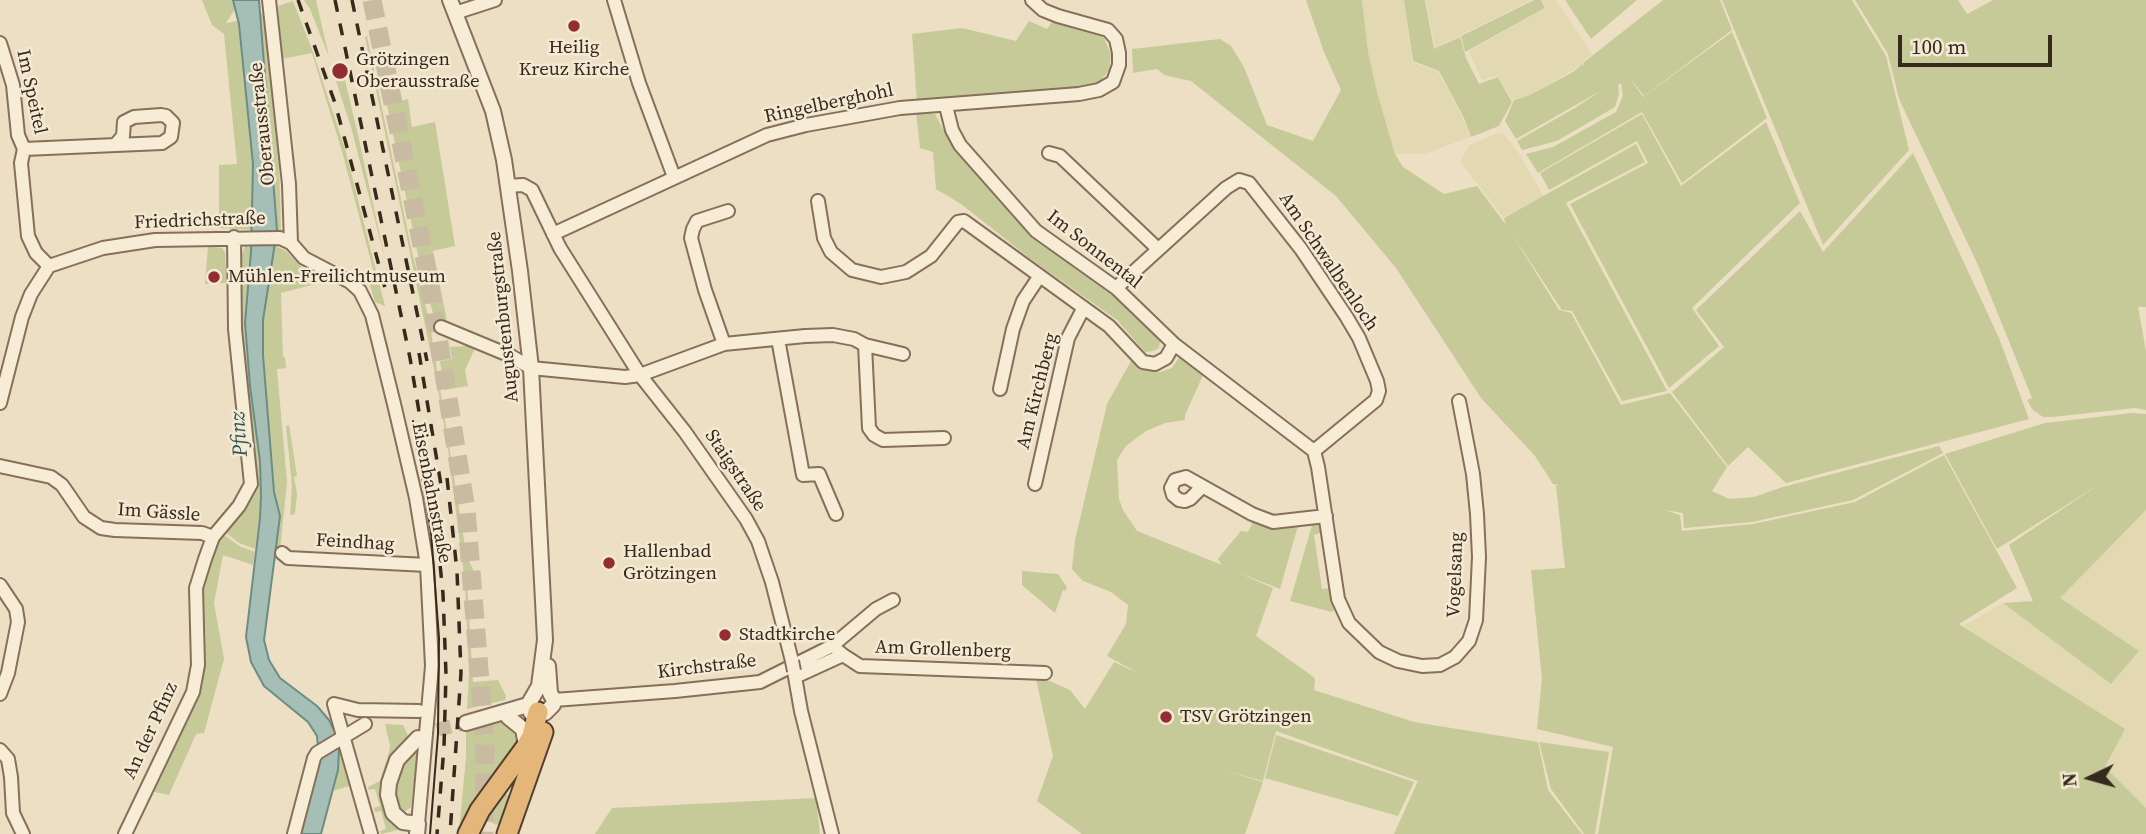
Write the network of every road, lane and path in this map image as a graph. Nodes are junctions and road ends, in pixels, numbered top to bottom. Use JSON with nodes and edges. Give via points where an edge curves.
{"nodes":[{"id":1,"x":269,"y":0,"type":"edge"},
{"id":2,"x":495,"y":0,"type":"edge"},
{"id":3,"x":614,"y":0,"type":"edge"},
{"id":4,"x":1031,"y":0,"type":"edge"},
{"id":5,"x":453,"y":6,"type":"edge"},
{"id":6,"x":0,"y":43,"type":"edge"},
{"id":7,"x":946,"y":106,"type":"junction"},
{"id":8,"x":116,"y":145,"type":"dead end"},
{"id":9,"x":24,"y":149,"type":"junction"},
{"id":10,"x":1049,"y":153,"type":"dead end"},
{"id":11,"x":674,"y":177,"type":"junction"},
{"id":12,"x":507,"y":186,"type":"junction"},
{"id":13,"x":818,"y":201,"type":"dead end"},
{"id":14,"x":728,"y":211,"type":"dead end"},
{"id":15,"x":553,"y":234,"type":"junction"},
{"id":16,"x":239,"y":237,"type":"junction"},
{"id":17,"x":286,"y":241,"type":"junction"},
{"id":18,"x":1158,"y":249,"type":"junction"},
{"id":19,"x":49,"y":267,"type":"junction"},
{"id":20,"x":1038,"y":277,"type":"junction"},
{"id":21,"x":1116,"y":288,"type":"junction"},
{"id":22,"x":1083,"y":309,"type":"junction"},
{"id":23,"x":441,"y":327,"type":"dead end"},
{"id":24,"x":778,"y":339,"type":"junction"},
{"id":25,"x":724,"y":344,"type":"junction"},
{"id":26,"x":1174,"y":344,"type":"junction"},
{"id":27,"x":865,"y":345,"type":"junction"},
{"id":28,"x":903,"y":354,"type":"dead end"},
{"id":29,"x":531,"y":368,"type":"junction"},
{"id":30,"x":640,"y":375,"type":"junction"},
{"id":31,"x":1000,"y":389,"type":"dead end"},
{"id":32,"x":1460,"y":401,"type":"dead end"},
{"id":33,"x":0,"y":403,"type":"edge"},
{"id":34,"x":944,"y":438,"type":"dead end"},
{"id":35,"x":1314,"y":451,"type":"junction"},
{"id":36,"x":0,"y":466,"type":"edge"},
{"id":37,"x":1035,"y":484,"type":"dead end"},
{"id":38,"x":1202,"y":487,"type":"dead end"},
{"id":39,"x":836,"y":514,"type":"dead end"},
{"id":40,"x":1326,"y":516,"type":"junction"},
{"id":41,"x":213,"y":537,"type":"junction"},
{"id":42,"x":282,"y":553,"type":"dead end"},
{"id":43,"x":427,"y":565,"type":"junction"},
{"id":44,"x":0,"y":585,"type":"edge"},
{"id":45,"x":893,"y":600,"type":"dead end"},
{"id":46,"x":832,"y":646,"type":"junction"},
{"id":47,"x":843,"y":655,"type":"junction"},
{"id":48,"x":794,"y":670,"type":"junction"},
{"id":49,"x":1045,"y":673,"type":"dead end"},
{"id":50,"x":0,"y":694,"type":"edge"},
{"id":51,"x":542,"y":703,"type":"junction"},
{"id":52,"x":358,"y":710,"type":"junction"},
{"id":53,"x":419,"y":711,"type":"dead end"},
{"id":54,"x":501,"y":716,"type":"junction"},
{"id":55,"x":466,"y":723,"type":"tunnel mouth"},
{"id":56,"x":341,"y":738,"type":"junction"},
{"id":57,"x":418,"y":738,"type":"tunnel mouth"},
{"id":58,"x":526,"y":747,"type":"junction"},
{"id":59,"x":0,"y":751,"type":"edge"},
{"id":60,"x":493,"y":791,"type":"junction"},
{"id":61,"x":517,"y":807,"type":"junction"},
{"id":62,"x":480,"y":810,"type":"junction"},
{"id":63,"x":418,"y":829,"type":"edge"},
{"id":64,"x":508,"y":831,"type":"edge"},
{"id":65,"x":23,"y":834,"type":"edge"},
{"id":66,"x":125,"y":834,"type":"edge"},
{"id":67,"x":294,"y":834,"type":"edge"},
{"id":68,"x":371,"y":834,"type":"edge"},
{"id":69,"x":468,"y":834,"type":"edge"},
{"id":70,"x":832,"y":834,"type":"edge"}],
"edges":[{"from":1,"to":17,"type":"street","name":"Oberausstraße","via":[[289,184]]},
{"from":2,"to":5,"type":"street"},
{"from":3,"to":11,"type":"street"},
{"from":4,"to":7,"type":"street","name":"Ringelberghohl","via":[[1058,16],[1108,30],[1116,39],[1119,65],[1113,82],[1099,90]]},
{"from":5,"to":12,"type":"street","name":"Augustenburgstraße","via":[[493,111]]},
{"from":6,"to":9,"type":"street","name":"Im Speitel"},
{"from":7,"to":11,"type":"street","name":"Ringelberghohl","via":[[900,108],[767,135]]},
{"from":7,"to":21,"type":"street","name":"Im Sonnental","via":[[960,145],[1036,231]]},
{"from":8,"to":9,"type":"street"},
{"from":9,"to":19,"type":"street","name":"Im Speitel","via":[[27,236]]},
{"from":10,"to":18,"type":"street","via":[[1059,156]]},
{"from":11,"to":15,"type":"street","name":"Ringelberghohl"},
{"from":12,"to":15,"type":"street","name":"Staigstraße","via":[[523,185],[532,190]]},
{"from":12,"to":29,"type":"street","name":"Augustenburgstraße"},
{"from":13,"to":20,"type":"street","via":[[824,238],[852,270],[881,277],[906,272],[931,256],[958,222],[964,221]]},
{"from":14,"to":25,"type":"street","via":[[697,221],[691,238]]},
{"from":15,"to":30,"type":"street","name":"Staigstraße"},
{"from":16,"to":17,"type":"street","name":"Friedrichstraße"},
{"from":16,"to":19,"type":"street","name":"Friedrichstraße","via":[[127,242]]},
{"from":16,"to":41,"type":"street","name":"An der Pfinz","via":[[236,329],[251,484]]},
{"from":17,"to":43,"type":"street","name":"Eisenbahnstraße","via":[[304,258],[350,282],[366,299],[415,490]]},
{"from":18,"to":21,"type":"street","name":"Am Schwalbenloch"},
{"from":18,"to":35,"type":"street","name":"Am Schwalbenloch","via":[[1226,188],[1243,180],[1301,249],[1359,338],[1379,391],[1376,400]]},
{"from":19,"to":33,"type":"street","via":[[22,317]]},
{"from":20,"to":22,"type":"street"},
{"from":20,"to":31,"type":"street","name":"Am Kirchberg","via":[[1013,329]]},
{"from":21,"to":26,"type":"street","name":"Im Sonnental"},
{"from":22,"to":26,"type":"street","via":[[1109,326],[1143,362],[1156,365]]},
{"from":22,"to":37,"type":"street","name":"Am Kirchberg","via":[[1068,338]]},
{"from":23,"to":29,"type":"street"},
{"from":24,"to":25,"type":"street"},
{"from":24,"to":27,"type":"street","via":[[833,335]]},
{"from":24,"to":39,"type":"street","via":[[803,475],[819,474]]},
{"from":25,"to":30,"type":"street"},
{"from":26,"to":35,"type":"street","name":"Im Sonnental"},
{"from":27,"to":28,"type":"street"},
{"from":27,"to":34,"type":"street","via":[[869,428],[874,435],[883,440]]},
{"from":29,"to":30,"type":"street"},
{"from":29,"to":51,"type":"street","name":"Augustenburgstraße","via":[[545,640]]},
{"from":30,"to":48,"type":"street","name":"Staigstraße","via":[[685,432],[758,541]]},
{"from":32,"to":40,"type":"street","name":"Vogelsang","via":[[1473,474],[1478,589],[1469,641],[1455,657],[1440,665],[1398,661],[1361,637],[1338,599]]},
{"from":35,"to":40,"type":"street","name":"Vogelsang"},
{"from":36,"to":41,"type":"street","name":"Im Gässle","via":[[51,477],[84,517],[102,528]]},
{"from":38,"to":40,"type":"street","via":[[1273,522]]},
{"from":41,"to":66,"type":"street","name":"An der Pfinz","via":[[196,588],[198,664],[192,692]]},
{"from":42,"to":43,"type":"street","name":"Feindhag","via":[[288,558]]},
{"from":43,"to":63,"type":"street","name":"Eisenbahnstraße","via":[[432,666]]},
{"from":44,"to":50,"type":"street","via":[[16,608],[18,622]]},
{"from":45,"to":46,"type":"street","name":"Kirchstraße"},
{"from":46,"to":47,"type":"street"},
{"from":46,"to":51,"type":"street","name":"Kirchstraße","via":[[760,682]]},
{"from":47,"to":48,"type":"street"},
{"from":47,"to":49,"type":"street","name":"Am Grollenberg","via":[[860,666]]},
{"from":48,"to":70,"type":"street","name":"Staigstraße"},
{"from":51,"to":54,"type":"street","name":"Kirchstraße","via":[[527,715]]},
{"from":51,"to":58,"type":"highway"},
{"from":51,"to":61,"type":"highway","via":[[537,754]]},
{"from":52,"to":53,"type":"street"},
{"from":52,"to":56,"type":"street","via":[[363,725]]},
{"from":52,"to":56,"type":"street","via":[[334,704]]},
{"from":54,"to":55,"type":"street","name":"Kirchstraße"},
{"from":54,"to":58,"type":"street","via":[[523,729]]},
{"from":56,"to":67,"type":"street","via":[[311,762]]},
{"from":56,"to":68,"type":"street"},
{"from":57,"to":63,"type":"street","via":[[397,760],[388,795],[398,819]]},
{"from":58,"to":60,"type":"highway"},
{"from":59,"to":65,"type":"street","via":[[8,759],[13,813]]},
{"from":60,"to":61,"type":"highway","via":[[505,785],[513,788]]},
{"from":60,"to":62,"type":"highway"},
{"from":61,"to":64,"type":"highway"},
{"from":62,"to":64,"type":"highway","via":[[488,828]]},
{"from":62,"to":69,"type":"highway"}]}
